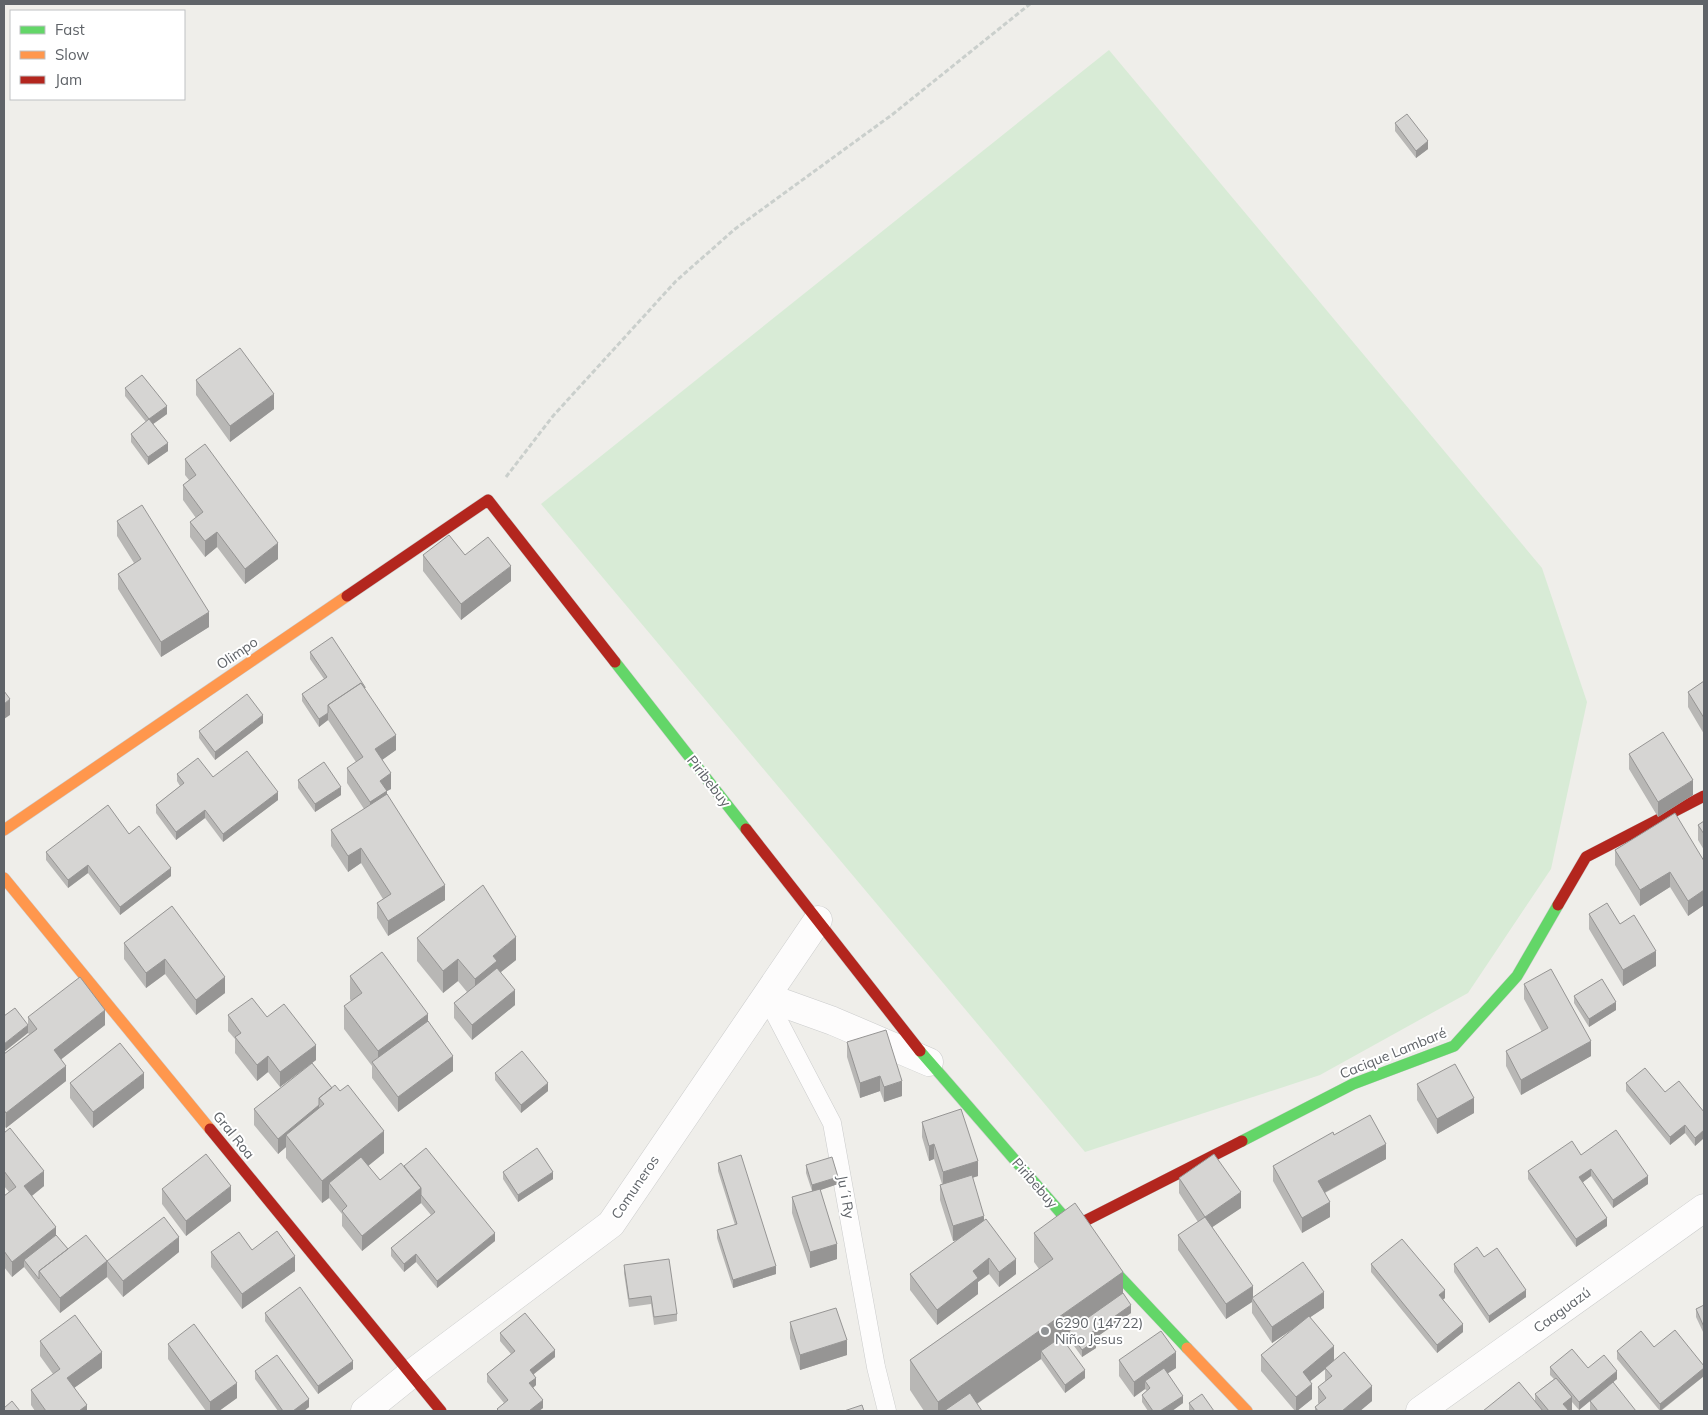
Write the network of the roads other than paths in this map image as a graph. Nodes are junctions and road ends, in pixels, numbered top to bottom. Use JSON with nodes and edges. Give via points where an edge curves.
{"nodes":[{"id":1,"x":488,"y":500,"type":"joint"},
{"id":2,"x":1704,"y":796,"type":"edge"},
{"id":3,"x":4,"y":830,"type":"edge"},
{"id":4,"x":4,"y":878,"type":"edge"},
{"id":5,"x":818,"y":920,"type":"junction"},
{"id":6,"x":766,"y":996,"type":"junction"},
{"id":7,"x":929,"y":1062,"type":"junction"},
{"id":8,"x":1704,"y":1208,"type":"edge"},
{"id":9,"x":1073,"y":1227,"type":"junction"},
{"id":10,"x":412,"y":1374,"type":"junction"},
{"id":11,"x":364,"y":1411,"type":"edge"},
{"id":12,"x":442,"y":1411,"type":"edge"},
{"id":13,"x":887,"y":1411,"type":"edge"},
{"id":14,"x":1247,"y":1411,"type":"edge"},
{"id":15,"x":1420,"y":1411,"type":"edge"}],
"edges":[{"from":1,"to":3,"type":"street","name":"Olimpo"},
{"from":1,"to":5,"type":"street","name":"Piribebuy"},
{"from":2,"to":9,"type":"street","name":"Cacique Lambaré","via":[[1586,858],[1518,976],[1454,1046],[1353,1084]]},
{"from":4,"to":10,"type":"street","name":"Gral Roa"},
{"from":5,"to":6,"type":"street","name":"Comuneros"},
{"from":5,"to":7,"type":"street","name":"Piribebuy"},
{"from":6,"to":7,"type":"street","name":"Piribebuy"},
{"from":6,"to":10,"type":"street","name":"Comuneros","via":[[611,1224]]},
{"from":6,"to":13,"type":"lane","name":"Ju´i Ry","via":[[832,1123],[876,1367]]},
{"from":7,"to":9,"type":"street","name":"Piribebuy"},
{"from":8,"to":15,"type":"street","name":"Caaguazú"},
{"from":9,"to":14,"type":"street","name":"Piribebuy"},
{"from":10,"to":11,"type":"street","name":"Comuneros"},
{"from":10,"to":12,"type":"street","name":"Gral Roa"}]}
